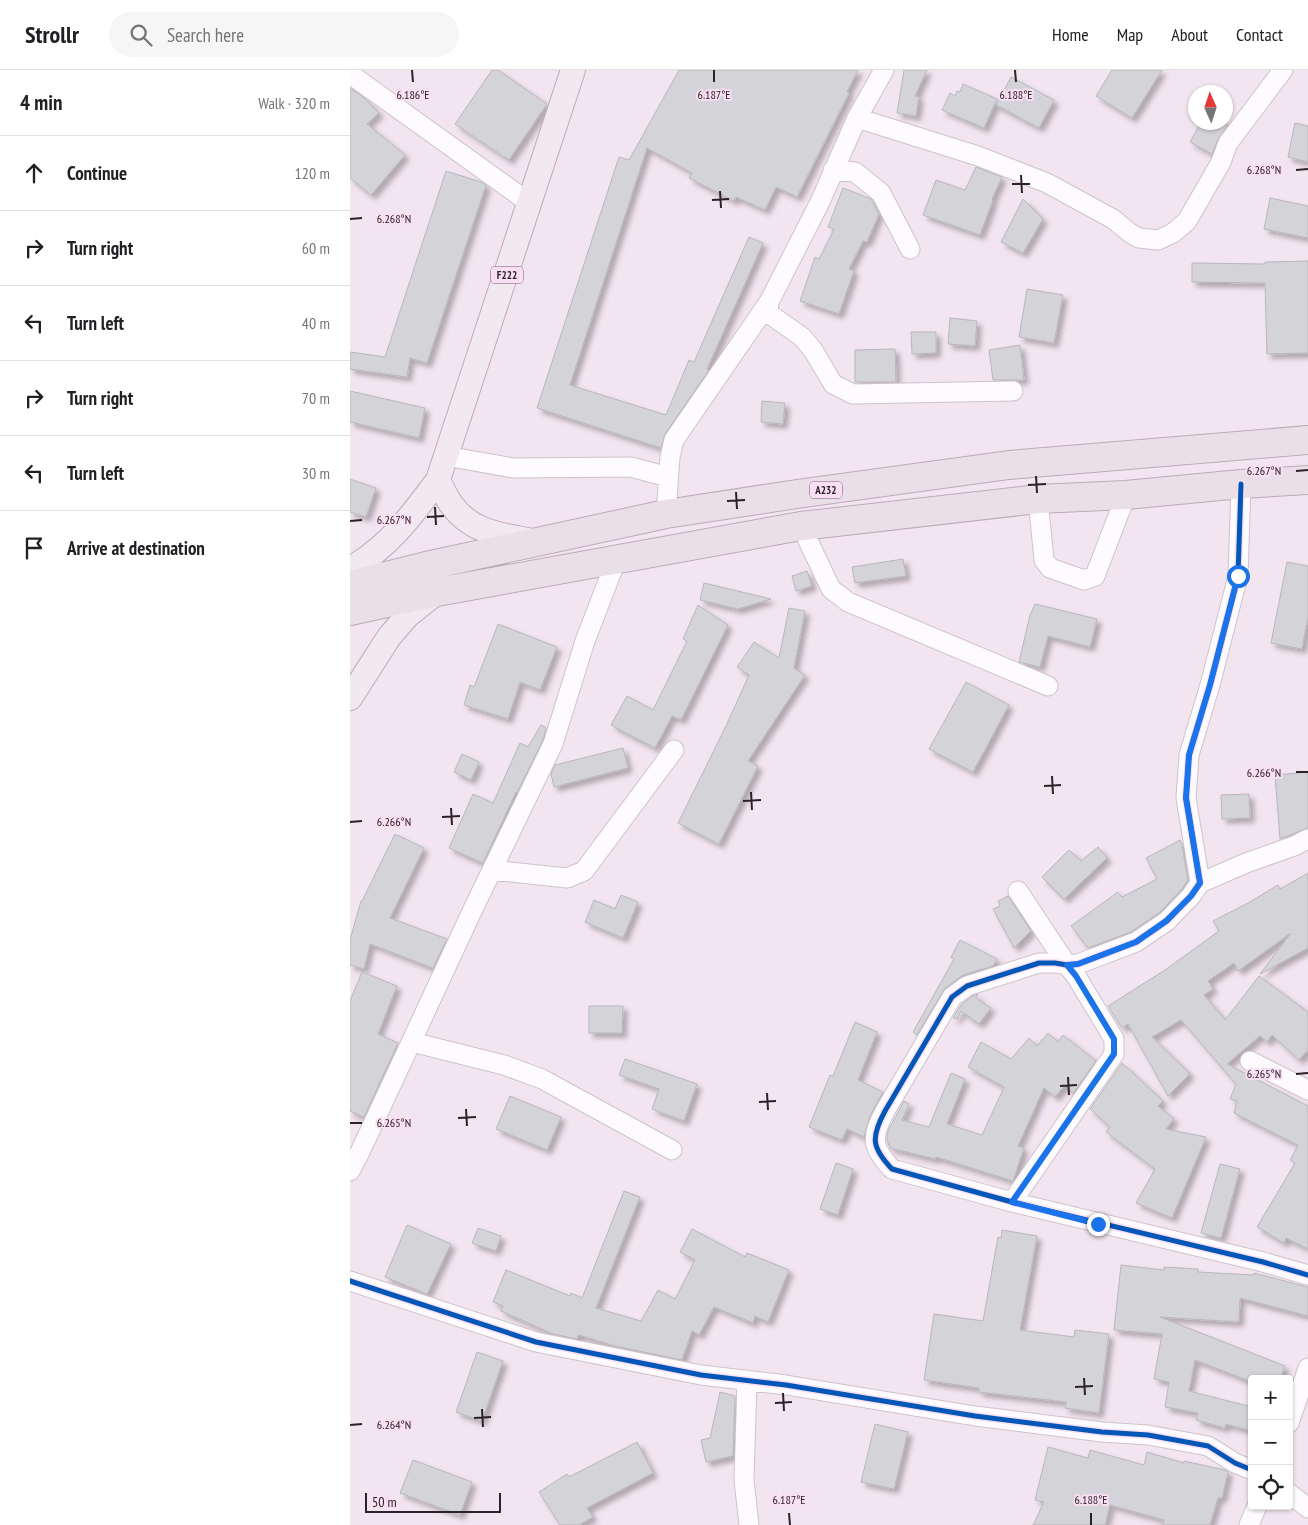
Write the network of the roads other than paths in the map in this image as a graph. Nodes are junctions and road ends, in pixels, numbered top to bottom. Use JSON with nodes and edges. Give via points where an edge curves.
{"nodes":[{"id":1,"x":574,"y":70,"type":"edge"},
{"id":2,"x":884,"y":70,"type":"edge"},
{"id":3,"x":1283,"y":70,"type":"edge"},
{"id":4,"x":350,"y":74,"type":"edge"},
{"id":5,"x":857,"y":118,"type":"junction"},
{"id":6,"x":833,"y":170,"type":"junction"},
{"id":7,"x":531,"y":204,"type":"junction"},
{"id":8,"x":910,"y":249,"type":"dead end"},
{"id":9,"x":770,"y":302,"type":"junction"},
{"id":10,"x":1013,"y":391,"type":"dead end"},
{"id":11,"x":1308,"y":440,"type":"edge"},
{"id":12,"x":446,"y":456,"type":"junction"},
{"id":13,"x":668,"y":477,"type":"junction"},
{"id":14,"x":438,"y":480,"type":"junction"},
{"id":15,"x":1308,"y":480,"type":"edge"},
{"id":16,"x":1241,"y":484,"type":"junction"},
{"id":17,"x":1126,"y":495,"type":"junction"},
{"id":18,"x":1038,"y":499,"type":"junction"},
{"id":19,"x":666,"y":514,"type":"junction"},
{"id":20,"x":801,"y":526,"type":"junction"},
{"id":21,"x":537,"y":542,"type":"junction"},
{"id":22,"x":617,"y":558,"type":"junction"},
{"id":23,"x":350,"y":569,"type":"edge"},
{"id":24,"x":350,"y":585,"type":"edge"},
{"id":25,"x":437,"y":592,"type":"junction"},
{"id":26,"x":350,"y":611,"type":"edge"},
{"id":27,"x":1048,"y":686,"type":"dead end"},
{"id":28,"x":350,"y":698,"type":"edge"},
{"id":29,"x":674,"y":750,"type":"dead end"},
{"id":30,"x":1308,"y":838,"type":"edge"},
{"id":31,"x":492,"y":870,"type":"junction"},
{"id":32,"x":1200,"y":883,"type":"junction"},
{"id":33,"x":1018,"y":891,"type":"dead end"},
{"id":34,"x":1067,"y":965,"type":"junction"},
{"id":35,"x":412,"y":1042,"type":"junction"},
{"id":36,"x":1250,"y":1061,"type":"dead end"},
{"id":37,"x":1308,"y":1090,"type":"edge"},
{"id":38,"x":672,"y":1150,"type":"dead end"},
{"id":39,"x":350,"y":1172,"type":"edge"},
{"id":40,"x":1012,"y":1202,"type":"junction"},
{"id":41,"x":1308,"y":1275,"type":"edge"},
{"id":42,"x":350,"y":1282,"type":"edge"},
{"id":43,"x":1308,"y":1368,"type":"edge"},
{"id":44,"x":747,"y":1380,"type":"junction"},
{"id":45,"x":1290,"y":1420,"type":"edge"},
{"id":46,"x":1248,"y":1469,"type":"edge"},
{"id":47,"x":1293,"y":1496,"type":"edge"},
{"id":48,"x":1308,"y":1508,"type":"edge"},
{"id":49,"x":1255,"y":1510,"type":"edge"},
{"id":50,"x":749,"y":1525,"type":"edge"},
{"id":51,"x":1249,"y":1525,"type":"edge"}],
"edges":[{"from":1,"to":7,"type":"main road","number":"F222"},
{"from":2,"to":5,"type":"street"},
{"from":3,"to":5,"type":"street","via":[[1228,143],[1221,162],[1187,221],[1158,240],[1140,238],[1113,219],[1047,183],[978,156]]},
{"from":4,"to":7,"type":"street"},
{"from":5,"to":6,"type":"street"},
{"from":6,"to":8,"type":"street","via":[[855,172],[881,193]]},
{"from":6,"to":9,"type":"street"},
{"from":7,"to":12,"type":"main road","number":"F222"},
{"from":9,"to":10,"type":"street","via":[[768,313],[802,337],[832,384],[853,394]]},
{"from":9,"to":13,"type":"street","via":[[674,440]]},
{"from":11,"to":19,"type":"highway","number":"A232","via":[[1009,465]]},
{"from":12,"to":13,"type":"street","via":[[513,468],[631,467]]},
{"from":12,"to":14,"type":"main road","number":"F222"},
{"from":13,"to":19,"type":"street"},
{"from":14,"to":21,"type":"main road","via":[[451,505],[465,520],[487,532]]},
{"from":14,"to":23,"type":"main road","number":"F222","via":[[408,520]]},
{"from":15,"to":16,"type":"highway"},
{"from":16,"to":17,"type":"highway"},
{"from":16,"to":32,"type":"street","via":[[1238,576],[1189,755],[1186,798]]},
{"from":17,"to":18,"type":"highway"},
{"from":17,"to":18,"type":"street","via":[[1095,576],[1084,580],[1050,568],[1044,560]]},
{"from":18,"to":20,"type":"highway"},
{"from":19,"to":21,"type":"highway","number":"A232"},
{"from":20,"to":22,"type":"highway"},
{"from":20,"to":27,"type":"street","via":[[831,589],[848,602]]},
{"from":21,"to":24,"type":"highway","number":"A232"},
{"from":22,"to":25,"type":"highway"},
{"from":22,"to":31,"type":"street","via":[[585,641],[552,744]]},
{"from":25,"to":26,"type":"highway"},
{"from":25,"to":28,"type":"main road","via":[[389,637]]},
{"from":29,"to":31,"type":"street","via":[[584,871],[567,878]]},
{"from":30,"to":32,"type":"street"},
{"from":31,"to":35,"type":"street"},
{"from":32,"to":34,"type":"street","via":[[1166,921],[1136,942],[1078,964]]},
{"from":33,"to":34,"type":"street"},
{"from":34,"to":40,"type":"street","via":[[1114,1039],[1114,1054]]},
{"from":34,"to":40,"type":"street","via":[[1039,964],[967,986],[952,997],[876,1128],[877,1148],[892,1169]]},
{"from":35,"to":38,"type":"street","via":[[504,1065],[542,1079]]},
{"from":35,"to":39,"type":"street"},
{"from":36,"to":37,"type":"street"},
{"from":40,"to":41,"type":"street"},
{"from":42,"to":44,"type":"street","via":[[536,1342],[701,1375]]},
{"from":43,"to":45,"type":"street"},
{"from":44,"to":46,"type":"street","via":[[975,1416],[1148,1435],[1208,1446]]},
{"from":44,"to":50,"type":"street","via":[[744,1480]]},
{"from":47,"to":48,"type":"street"},
{"from":49,"to":51,"type":"street"}]}
